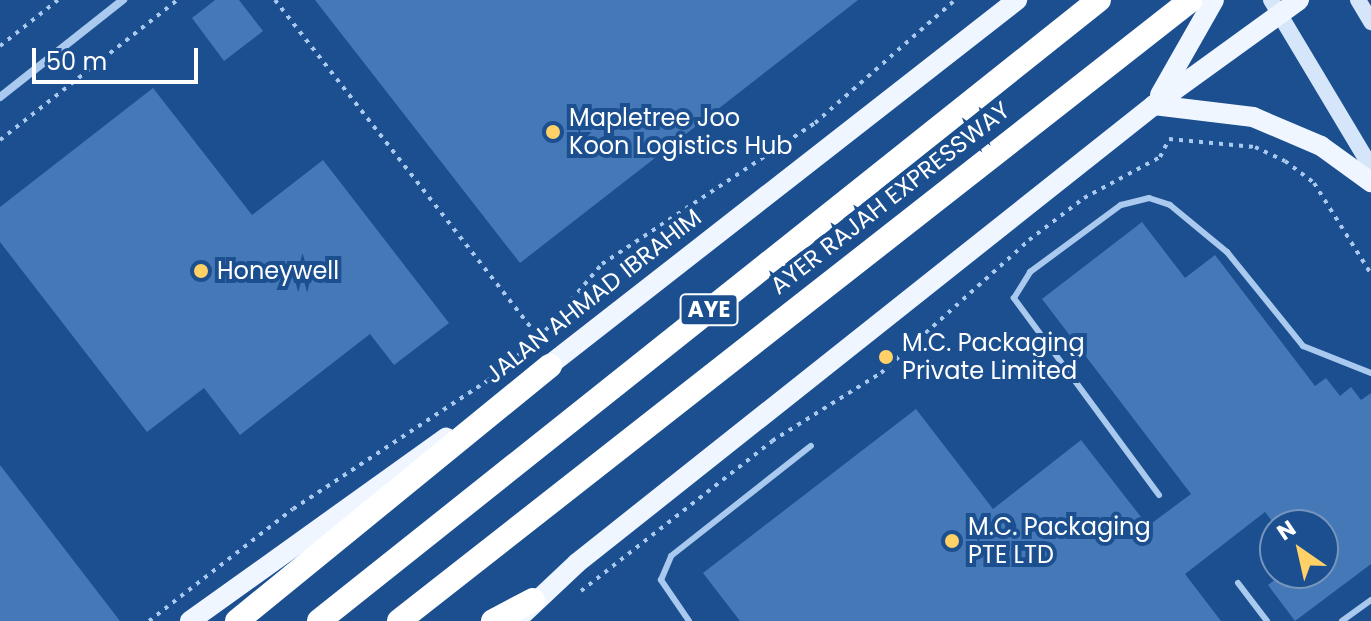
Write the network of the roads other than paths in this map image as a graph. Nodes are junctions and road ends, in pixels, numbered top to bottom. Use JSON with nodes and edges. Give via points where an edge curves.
{"nodes":[{"id":1,"x":123,"y":0,"type":"edge"},
{"id":2,"x":1007,"y":0,"type":"edge"},
{"id":3,"x":1017,"y":0,"type":"edge"},
{"id":4,"x":1099,"y":0,"type":"edge"},
{"id":5,"x":1191,"y":0,"type":"edge"},
{"id":6,"x":1214,"y":0,"type":"edge"},
{"id":7,"x":1299,"y":0,"type":"edge"},
{"id":8,"x":1358,"y":0,"type":"edge"},
{"id":9,"x":1275,"y":7,"type":"edge"},
{"id":10,"x":995,"y":17,"type":"junction"},
{"id":11,"x":1371,"y":22,"type":"edge"},
{"id":12,"x":0,"y":97,"type":"edge"},
{"id":13,"x":1154,"y":105,"type":"junction"},
{"id":14,"x":1371,"y":167,"type":"edge"},
{"id":15,"x":1371,"y":182,"type":"edge"},
{"id":16,"x":550,"y":366,"type":"junction"},
{"id":17,"x":1371,"y":373,"type":"edge"},
{"id":18,"x":811,"y":446,"type":"dead end"},
{"id":19,"x":1159,"y":495,"type":"dead end"},
{"id":20,"x":1238,"y":583,"type":"dead end"},
{"id":21,"x":533,"y":600,"type":"junction"},
{"id":22,"x":1371,"y":600,"type":"edge"},
{"id":23,"x":190,"y":621,"type":"edge"},
{"id":24,"x":237,"y":621,"type":"edge"},
{"id":25,"x":319,"y":621,"type":"edge"},
{"id":26,"x":399,"y":621,"type":"edge"},
{"id":27,"x":493,"y":621,"type":"edge"},
{"id":28,"x":515,"y":621,"type":"edge"},
{"id":29,"x":689,"y":621,"type":"edge"},
{"id":30,"x":1267,"y":621,"type":"edge"},
{"id":31,"x":1342,"y":621,"type":"edge"}],
"edges":[{"from":1,"to":12,"type":"street"},
{"from":2,"to":10,"type":"main road"},
{"from":3,"to":10,"type":"main road","name":"JALAN AHMAD IBRAHIM"},
{"from":4,"to":25,"type":"highway","name":"AYER RAJAH EXPRESSWAY","number":"AYE"},
{"from":5,"to":26,"type":"highway","name":"AYER RAJAH EXPRESSWAY","number":"AYE"},
{"from":6,"to":13,"type":"main road"},
{"from":7,"to":9,"type":"main road"},
{"from":8,"to":11,"type":"main road"},
{"from":9,"to":13,"type":"main road"},
{"from":9,"to":14,"type":"main road"},
{"from":10,"to":16,"type":"main road","name":"JALAN AHMAD IBRAHIM"},
{"from":13,"to":15,"type":"main road","via":[[1253,117],[1321,146]]},
{"from":13,"to":21,"type":"main road"},
{"from":16,"to":23,"type":"main road","name":"JALAN AHMAD IBRAHIM"},
{"from":16,"to":24,"type":"highway"},
{"from":17,"to":19,"type":"lane","via":[[1303,346],[1227,252],[1170,205],[1149,198],[1121,205],[1030,272],[1014,298]]},
{"from":18,"to":29,"type":"lane","via":[[671,556],[661,580]]},
{"from":20,"to":30,"type":"lane"},
{"from":21,"to":27,"type":"highway"},
{"from":21,"to":28,"type":"main road"},
{"from":22,"to":31,"type":"lane"}]}
